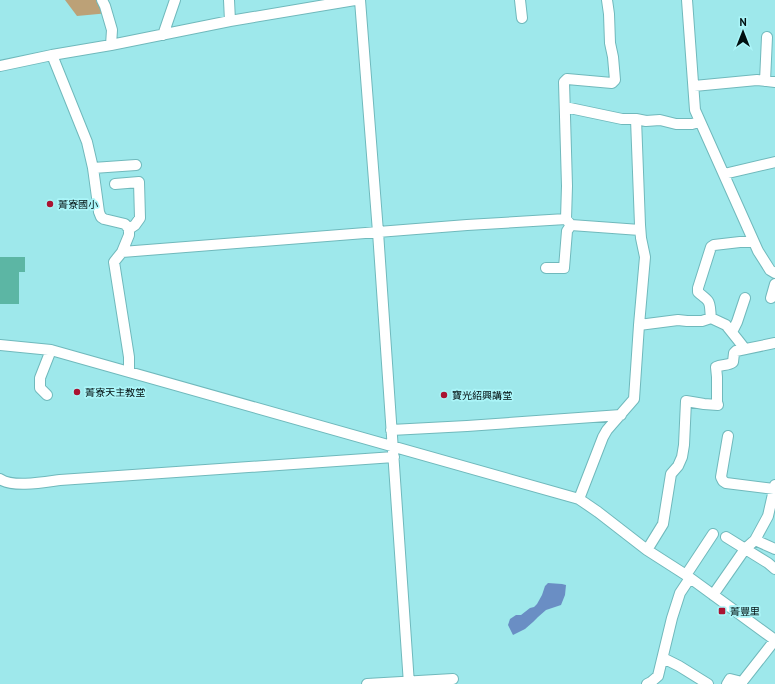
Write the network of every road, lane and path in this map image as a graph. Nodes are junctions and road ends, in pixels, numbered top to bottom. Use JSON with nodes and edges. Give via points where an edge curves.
{"nodes":[{"id":1,"x":102,"y":0,"type":"edge"},
{"id":2,"x":175,"y":0,"type":"edge"},
{"id":3,"x":229,"y":0,"type":"edge"},
{"id":4,"x":355,"y":0,"type":"edge"},
{"id":5,"x":360,"y":0,"type":"edge"},
{"id":6,"x":520,"y":0,"type":"edge"},
{"id":7,"x":607,"y":0,"type":"edge"},
{"id":8,"x":687,"y":0,"type":"edge"},
{"id":9,"x":332,"y":2,"type":"edge"},
{"id":10,"x":522,"y":18,"type":"dead end"},
{"id":11,"x":230,"y":21,"type":"junction"},
{"id":12,"x":163,"y":35,"type":"junction"},
{"id":13,"x":767,"y":37,"type":"dead end"},
{"id":14,"x":112,"y":45,"type":"junction"},
{"id":15,"x":52,"y":55,"type":"junction"},
{"id":16,"x":0,"y":66,"type":"edge"},
{"id":17,"x":770,"y":82,"type":"edge"},
{"id":18,"x":694,"y":86,"type":"junction"},
{"id":19,"x":565,"y":107,"type":"junction"},
{"id":20,"x":636,"y":119,"type":"junction"},
{"id":21,"x":699,"y":122,"type":"junction"},
{"id":22,"x":775,"y":162,"type":"edge"},
{"id":23,"x":136,"y":165,"type":"dead end"},
{"id":24,"x":93,"y":168,"type":"junction"},
{"id":25,"x":724,"y":174,"type":"junction"},
{"id":26,"x":115,"y":184,"type":"dead end"},
{"id":27,"x":569,"y":222,"type":"junction"},
{"id":28,"x":129,"y":229,"type":"junction"},
{"id":29,"x":640,"y":230,"type":"junction"},
{"id":30,"x":378,"y":232,"type":"junction"},
{"id":31,"x":754,"y":242,"type":"junction"},
{"id":32,"x":122,"y":252,"type":"junction"},
{"id":33,"x":546,"y":268,"type":"dead end"},
{"id":34,"x":775,"y":273,"type":"edge"},
{"id":35,"x":775,"y":284,"type":"edge"},
{"id":36,"x":744,"y":298,"type":"dead end"},
{"id":37,"x":771,"y":298,"type":"dead end"},
{"id":38,"x":711,"y":318,"type":"junction"},
{"id":39,"x":639,"y":325,"type":"junction"},
{"id":40,"x":732,"y":332,"type":"junction"},
{"id":41,"x":775,"y":343,"type":"edge"},
{"id":42,"x":0,"y":345,"type":"edge"},
{"id":43,"x":744,"y":349,"type":"junction"},
{"id":44,"x":50,"y":350,"type":"junction"},
{"id":45,"x":129,"y":372,"type":"junction"},
{"id":46,"x":47,"y":395,"type":"dead end"},
{"id":47,"x":621,"y":415,"type":"junction"},
{"id":48,"x":391,"y":430,"type":"junction"},
{"id":49,"x":728,"y":436,"type":"dead end"},
{"id":50,"x":393,"y":446,"type":"junction"},
{"id":51,"x":394,"y":457,"type":"junction"},
{"id":52,"x":0,"y":479,"type":"edge"},
{"id":53,"x":774,"y":492,"type":"edge"},
{"id":54,"x":583,"y":502,"type":"junction"},
{"id":55,"x":714,"y":534,"type":"dead end"},
{"id":56,"x":726,"y":537,"type":"dead end"},
{"id":57,"x":754,"y":540,"type":"junction"},
{"id":58,"x":745,"y":548,"type":"junction"},
{"id":59,"x":775,"y":548,"type":"edge"},
{"id":60,"x":647,"y":550,"type":"junction"},
{"id":61,"x":775,"y":569,"type":"edge"},
{"id":62,"x":688,"y":576,"type":"junction"},
{"id":63,"x":713,"y":595,"type":"junction"},
{"id":64,"x":775,"y":640,"type":"edge"},
{"id":65,"x":663,"y":658,"type":"junction"},
{"id":66,"x":453,"y":679,"type":"dead end"},
{"id":67,"x":660,"y":680,"type":"edge"},
{"id":68,"x":409,"y":683,"type":"edge"},
{"id":69,"x":367,"y":684,"type":"edge"},
{"id":70,"x":647,"y":684,"type":"edge"},
{"id":71,"x":708,"y":684,"type":"edge"},
{"id":72,"x":727,"y":684,"type":"edge"}],
"edges":[{"from":1,"to":14,"type":"street","via":[[112,30]]},
{"from":2,"to":12,"type":"street"},
{"from":3,"to":11,"type":"street"},
{"from":4,"to":9,"type":"street"},
{"from":5,"to":30,"type":"street"},
{"from":6,"to":10,"type":"street"},
{"from":7,"to":19,"type":"street","via":[[615,80],[612,83],[566,79]]},
{"from":8,"to":18,"type":"street"},
{"from":9,"to":11,"type":"street"},
{"from":11,"to":12,"type":"street"},
{"from":12,"to":14,"type":"street"},
{"from":13,"to":17,"type":"street"},
{"from":14,"to":15,"type":"street"},
{"from":15,"to":16,"type":"street"},
{"from":15,"to":24,"type":"street","via":[[87,142]]},
{"from":17,"to":18,"type":"street","via":[[757,80]]},
{"from":18,"to":21,"type":"street","via":[[695,110]]},
{"from":19,"to":20,"type":"street"},
{"from":19,"to":27,"type":"street"},
{"from":20,"to":21,"type":"street","via":[[676,124]]},
{"from":20,"to":29,"type":"street"},
{"from":21,"to":25,"type":"street"},
{"from":22,"to":25,"type":"street"},
{"from":23,"to":24,"type":"street"},
{"from":24,"to":28,"type":"street","via":[[101,217],[125,224]]},
{"from":25,"to":31,"type":"street"},
{"from":26,"to":28,"type":"street","via":[[139,182],[140,218]]},
{"from":27,"to":29,"type":"street"},
{"from":27,"to":30,"type":"street","via":[[468,225]]},
{"from":27,"to":33,"type":"street","via":[[564,268]]},
{"from":28,"to":32,"type":"street"},
{"from":29,"to":39,"type":"street","via":[[645,257]]},
{"from":30,"to":32,"type":"street"},
{"from":30,"to":48,"type":"street"},
{"from":31,"to":34,"type":"street","via":[[770,270]]},
{"from":31,"to":38,"type":"street","via":[[711,247],[698,288],[698,292],[709,303]]},
{"from":32,"to":45,"type":"street","via":[[114,262],[129,357]]},
{"from":35,"to":37,"type":"street"},
{"from":36,"to":40,"type":"street"},
{"from":38,"to":39,"type":"street"},
{"from":38,"to":40,"type":"street","via":[[726,325]]},
{"from":39,"to":47,"type":"street","via":[[634,399]]},
{"from":40,"to":43,"type":"street"},
{"from":41,"to":43,"type":"street"},
{"from":42,"to":44,"type":"street"},
{"from":43,"to":60,"type":"street","via":[[734,353],[730,364],[716,367],[718,405],[686,401],[682,457],[671,474],[662,524]]},
{"from":44,"to":45,"type":"street"},
{"from":44,"to":46,"type":"street","via":[[40,378],[40,388]]},
{"from":45,"to":50,"type":"street"},
{"from":47,"to":48,"type":"street"},
{"from":47,"to":54,"type":"street","via":[[603,437]]},
{"from":48,"to":50,"type":"street"},
{"from":49,"to":53,"type":"street","via":[[721,477],[723,481]]},
{"from":50,"to":51,"type":"street"},
{"from":50,"to":54,"type":"street"},
{"from":51,"to":52,"type":"street","via":[[14,484]]},
{"from":51,"to":68,"type":"street"},
{"from":53,"to":57,"type":"street","via":[[768,516]]},
{"from":54,"to":60,"type":"street"},
{"from":55,"to":62,"type":"street"},
{"from":56,"to":58,"type":"street"},
{"from":57,"to":58,"type":"street"},
{"from":57,"to":59,"type":"street"},
{"from":58,"to":61,"type":"street"},
{"from":58,"to":63,"type":"street"},
{"from":60,"to":62,"type":"street"},
{"from":62,"to":63,"type":"street"},
{"from":62,"to":65,"type":"street","via":[[672,618]]},
{"from":63,"to":64,"type":"street"},
{"from":64,"to":72,"type":"street","via":[[742,682],[730,679]]},
{"from":65,"to":67,"type":"street"},
{"from":65,"to":71,"type":"street"},
{"from":66,"to":68,"type":"street"},
{"from":67,"to":70,"type":"street"},
{"from":68,"to":69,"type":"street"}]}
